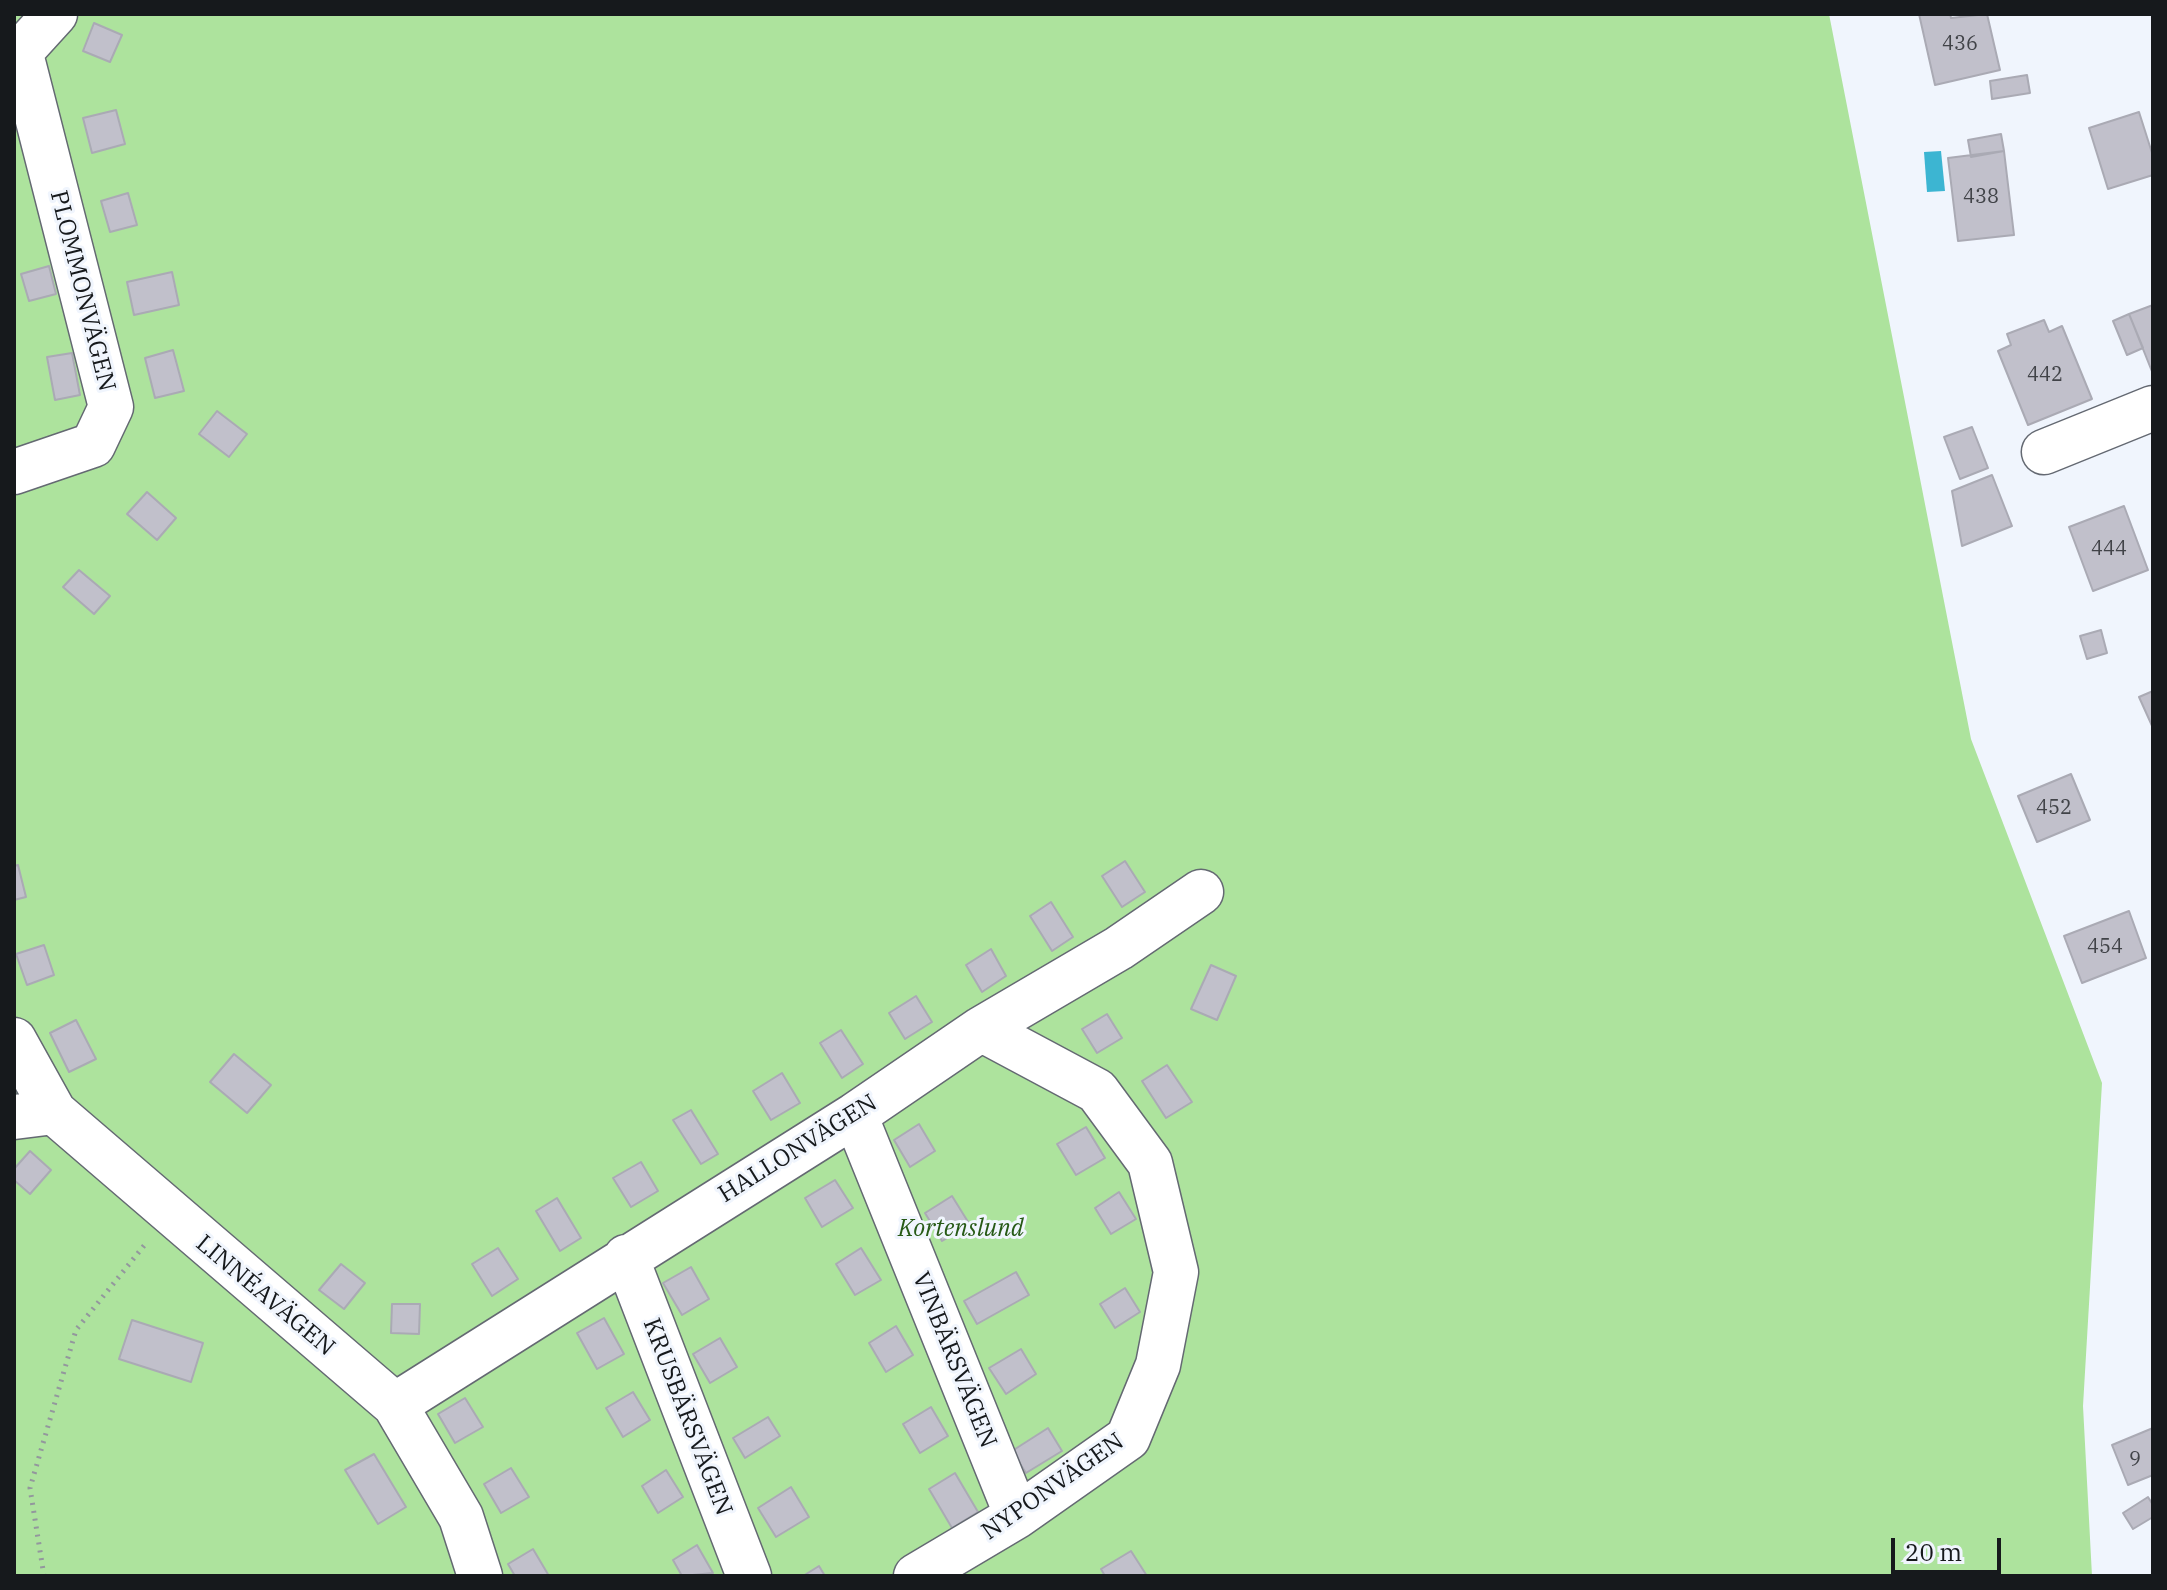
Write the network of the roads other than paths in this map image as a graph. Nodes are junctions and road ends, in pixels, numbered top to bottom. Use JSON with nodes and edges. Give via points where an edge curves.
{"nodes":[{"id":1,"x":55,"y":14,"type":"edge"},
{"id":2,"x":18,"y":56,"type":"edge"},
{"id":3,"x":2153,"y":408,"type":"edge"},
{"id":4,"x":2044,"y":452,"type":"dead end"},
{"id":5,"x":14,"y":472,"type":"edge"},
{"id":6,"x":1201,"y":892,"type":"dead end"},
{"id":7,"x":981,"y":1029,"type":"junction"},
{"id":8,"x":14,"y":1040,"type":"edge"},
{"id":9,"x":34,"y":1115,"type":"edge"},
{"id":10,"x":855,"y":1115,"type":"junction"},
{"id":11,"x":626,"y":1257,"type":"junction"},
{"id":12,"x":395,"y":1405,"type":"junction"},
{"id":13,"x":1017,"y":1516,"type":"junction"},
{"id":14,"x":480,"y":1576,"type":"edge"},
{"id":15,"x":749,"y":1576,"type":"edge"},
{"id":16,"x":916,"y":1576,"type":"edge"}],
"edges":[{"from":1,"to":2,"type":"street"},
{"from":2,"to":5,"type":"street","name":"PLOMMONVÄGEN","via":[[111,407],[93,445]]},
{"from":3,"to":4,"type":"street"},
{"from":6,"to":7,"type":"street","name":"HALLONVÄGEN","via":[[1119,948]]},
{"from":7,"to":10,"type":"street","name":"HALLONVÄGEN"},
{"from":7,"to":13,"type":"street","name":"NYPONVÄGEN","via":[[1097,1091],[1150,1163],[1176,1272],[1158,1365],[1128,1438]]},
{"from":8,"to":9,"type":"street","name":"LINNÉAVÄGEN"},
{"from":9,"to":12,"type":"street","name":"LINNÉAVÄGEN","via":[[169,1214]]},
{"from":10,"to":11,"type":"street","name":"HALLONVÄGEN"},
{"from":10,"to":13,"type":"street","name":"VINBÄRSVÄGEN"},
{"from":11,"to":12,"type":"street","name":"HALLONVÄGEN"},
{"from":11,"to":15,"type":"street","name":"KRUSBÄRSVÄGEN"},
{"from":12,"to":14,"type":"street","name":"LINNÉAVÄGEN","via":[[461,1517]]},
{"from":13,"to":16,"type":"street","name":"NYPONVÄGEN"}]}
